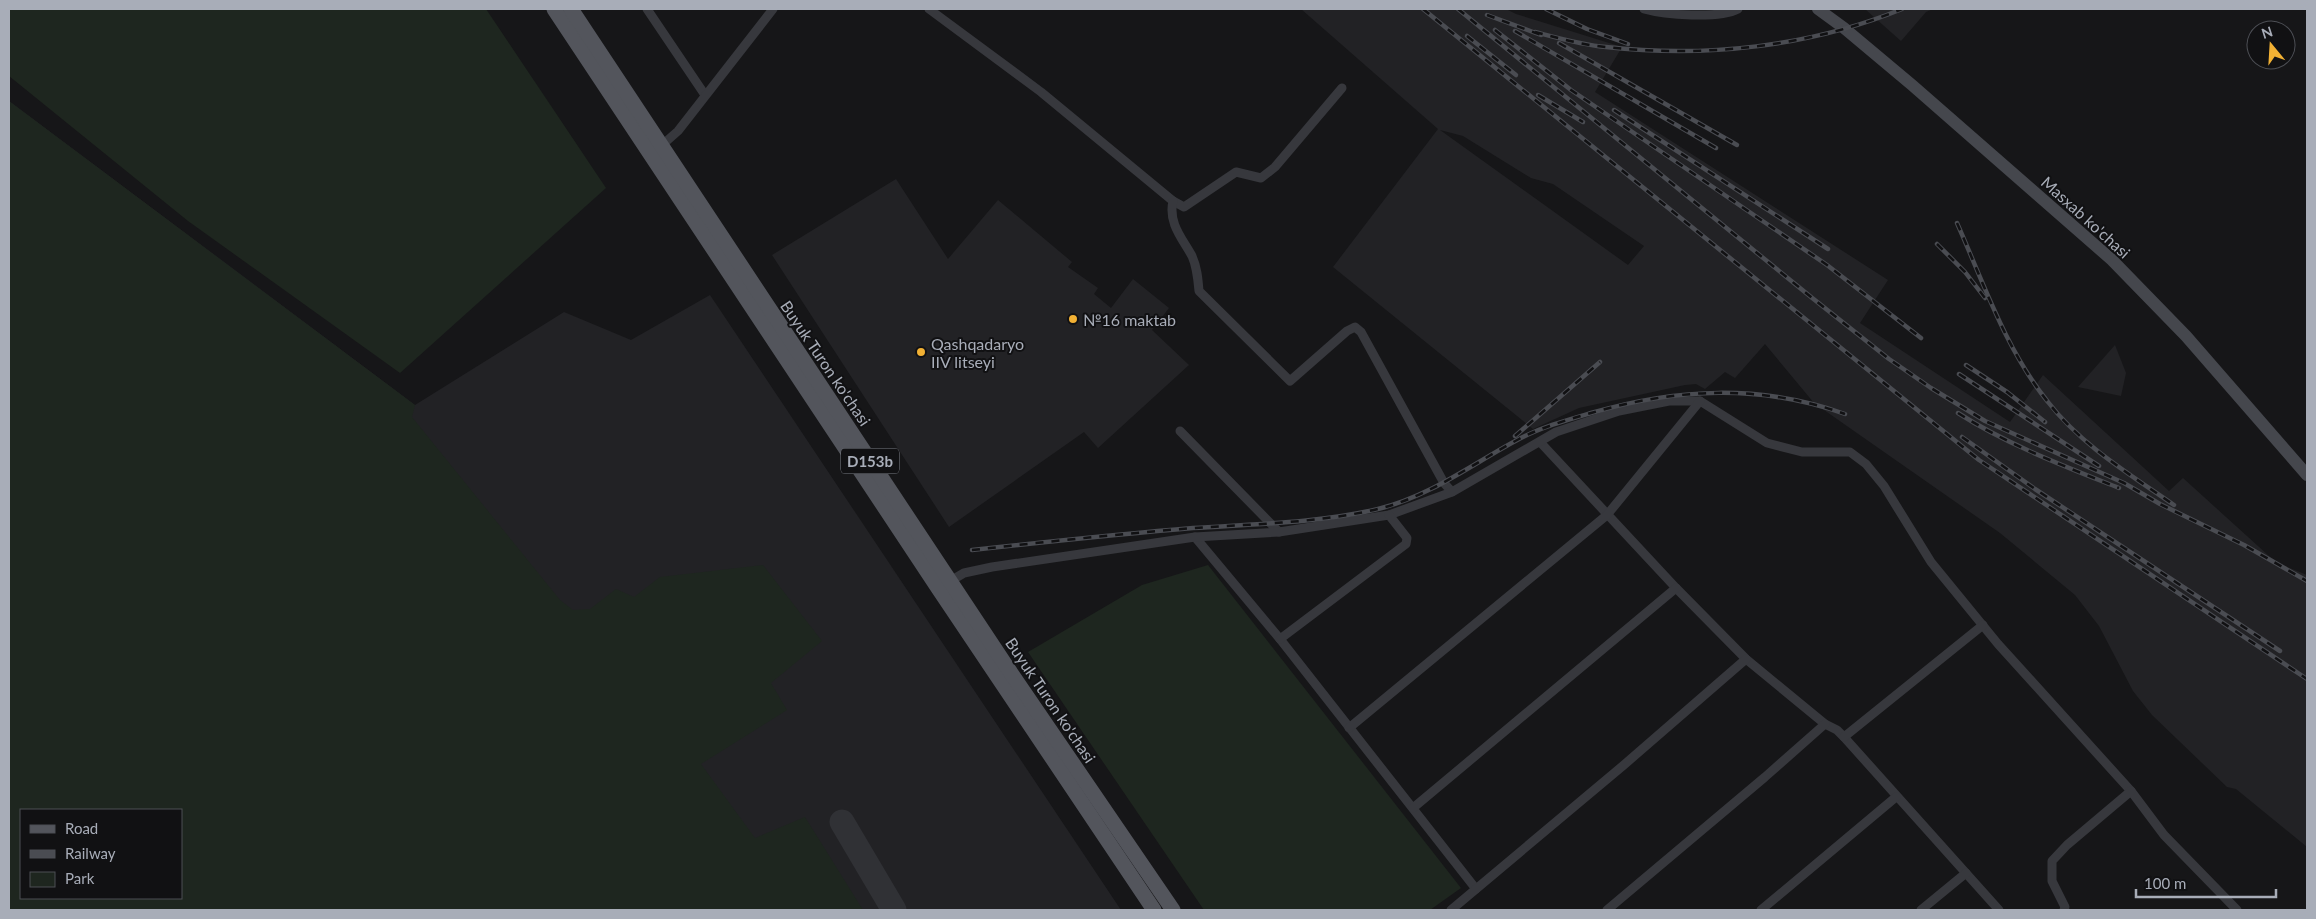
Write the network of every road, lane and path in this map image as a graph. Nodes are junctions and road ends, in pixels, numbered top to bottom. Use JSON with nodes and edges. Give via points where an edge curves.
{"nodes":[{"id":1,"x":554,"y":9,"type":"edge"},
{"id":2,"x":570,"y":9,"type":"edge"},
{"id":3,"x":647,"y":9,"type":"edge"},
{"id":4,"x":773,"y":9,"type":"edge"},
{"id":5,"x":929,"y":9,"type":"edge"},
{"id":6,"x":1644,"y":9,"type":"edge"},
{"id":7,"x":1738,"y":9,"type":"edge"},
{"id":8,"x":1818,"y":9,"type":"edge"},
{"id":9,"x":1342,"y":88,"type":"dead end"},
{"id":10,"x":706,"y":95,"type":"junction"},
{"id":11,"x":661,"y":146,"type":"junction"},
{"id":12,"x":1173,"y":202,"type":"junction"},
{"id":13,"x":1700,"y":401,"type":"junction"},
{"id":14,"x":1180,"y":431,"type":"dead end"},
{"id":15,"x":1540,"y":442,"type":"junction"},
{"id":16,"x":2307,"y":475,"type":"edge"},
{"id":17,"x":1452,"y":492,"type":"junction"},
{"id":18,"x":1389,"y":515,"type":"junction"},
{"id":19,"x":1607,"y":515,"type":"junction"},
{"id":20,"x":1279,"y":532,"type":"junction"},
{"id":21,"x":1195,"y":537,"type":"junction"},
{"id":22,"x":944,"y":584,"type":"junction"},
{"id":23,"x":1676,"y":588,"type":"junction"},
{"id":24,"x":1983,"y":625,"type":"junction"},
{"id":25,"x":1280,"y":639,"type":"junction"},
{"id":26,"x":1746,"y":659,"type":"junction"},
{"id":27,"x":1824,"y":724,"type":"junction"},
{"id":28,"x":1349,"y":728,"type":"junction"},
{"id":29,"x":1844,"y":737,"type":"junction"},
{"id":30,"x":2131,"y":791,"type":"junction"},
{"id":31,"x":1896,"y":796,"type":"junction"},
{"id":32,"x":1413,"y":808,"type":"junction"},
{"id":33,"x":1966,"y":873,"type":"junction"},
{"id":34,"x":1476,"y":889,"type":"junction"},
{"id":35,"x":1154,"y":910,"type":"edge"},
{"id":36,"x":1172,"y":910,"type":"edge"},
{"id":37,"x":1451,"y":910,"type":"edge"},
{"id":38,"x":1607,"y":910,"type":"edge"},
{"id":39,"x":1762,"y":910,"type":"edge"},
{"id":40,"x":1921,"y":910,"type":"edge"},
{"id":41,"x":1999,"y":910,"type":"edge"},
{"id":42,"x":2064,"y":910,"type":"edge"},
{"id":43,"x":2236,"y":910,"type":"edge"}],
"edges":[{"from":1,"to":22,"type":"main road","name":"Buyuk Turon ko'chasi","number":"D153b"},
{"from":2,"to":11,"type":"main road","name":"Buyuk Turon ko'chasi","number":"D153b"},
{"from":3,"to":10,"type":"street"},
{"from":4,"to":10,"type":"street"},
{"from":5,"to":12,"type":"street","via":[[1041,92]]},
{"from":6,"to":7,"type":"street","via":[[1687,15],[1730,13]]},
{"from":8,"to":16,"type":"main road","name":"Masxab ko'chasi","via":[[1889,66],[2112,260],[2186,336]]},
{"from":9,"to":12,"type":"street","via":[[1275,167],[1261,178],[1236,172],[1184,207]]},
{"from":10,"to":11,"type":"street","via":[[678,131]]},
{"from":11,"to":22,"type":"main road","name":"Buyuk Turon ko'chasi","number":"D153b"},
{"from":12,"to":17,"type":"street","via":[[1173,222],[1192,258],[1198,274],[1199,291],[1290,381],[1347,330],[1355,327],[1361,332],[1444,483]]},
{"from":13,"to":15,"type":"street","via":[[1669,401],[1619,412],[1556,432]]},
{"from":13,"to":19,"type":"street"},
{"from":13,"to":24,"type":"street","via":[[1767,443],[1802,452],[1850,452],[1866,464],[1884,486],[1931,562]]},
{"from":14,"to":20,"type":"street"},
{"from":15,"to":17,"type":"street"},
{"from":15,"to":19,"type":"street"},
{"from":17,"to":18,"type":"street"},
{"from":18,"to":20,"type":"street"},
{"from":18,"to":25,"type":"street","via":[[1407,538],[1406,544]]},
{"from":19,"to":23,"type":"street"},
{"from":19,"to":28,"type":"street"},
{"from":20,"to":21,"type":"street"},
{"from":21,"to":22,"type":"street","via":[[973,570]]},
{"from":21,"to":25,"type":"street"},
{"from":22,"to":35,"type":"main road","name":"Buyuk Turon ko'chasi","number":"D153b"},
{"from":22,"to":36,"type":"main road","name":"Buyuk Turon ko'chasi","number":"D153b"},
{"from":23,"to":26,"type":"street"},
{"from":23,"to":32,"type":"street"},
{"from":24,"to":29,"type":"street"},
{"from":24,"to":30,"type":"street"},
{"from":25,"to":28,"type":"street"},
{"from":26,"to":27,"type":"street"},
{"from":26,"to":34,"type":"street"},
{"from":27,"to":29,"type":"street"},
{"from":27,"to":38,"type":"street"},
{"from":28,"to":32,"type":"street"},
{"from":29,"to":31,"type":"street"},
{"from":30,"to":42,"type":"street","via":[[2052,861],[2052,881]]},
{"from":30,"to":43,"type":"street","via":[[2164,834]]},
{"from":31,"to":33,"type":"street"},
{"from":31,"to":39,"type":"street"},
{"from":32,"to":34,"type":"street"},
{"from":33,"to":40,"type":"street"},
{"from":33,"to":41,"type":"street"},
{"from":34,"to":37,"type":"street"}]}
